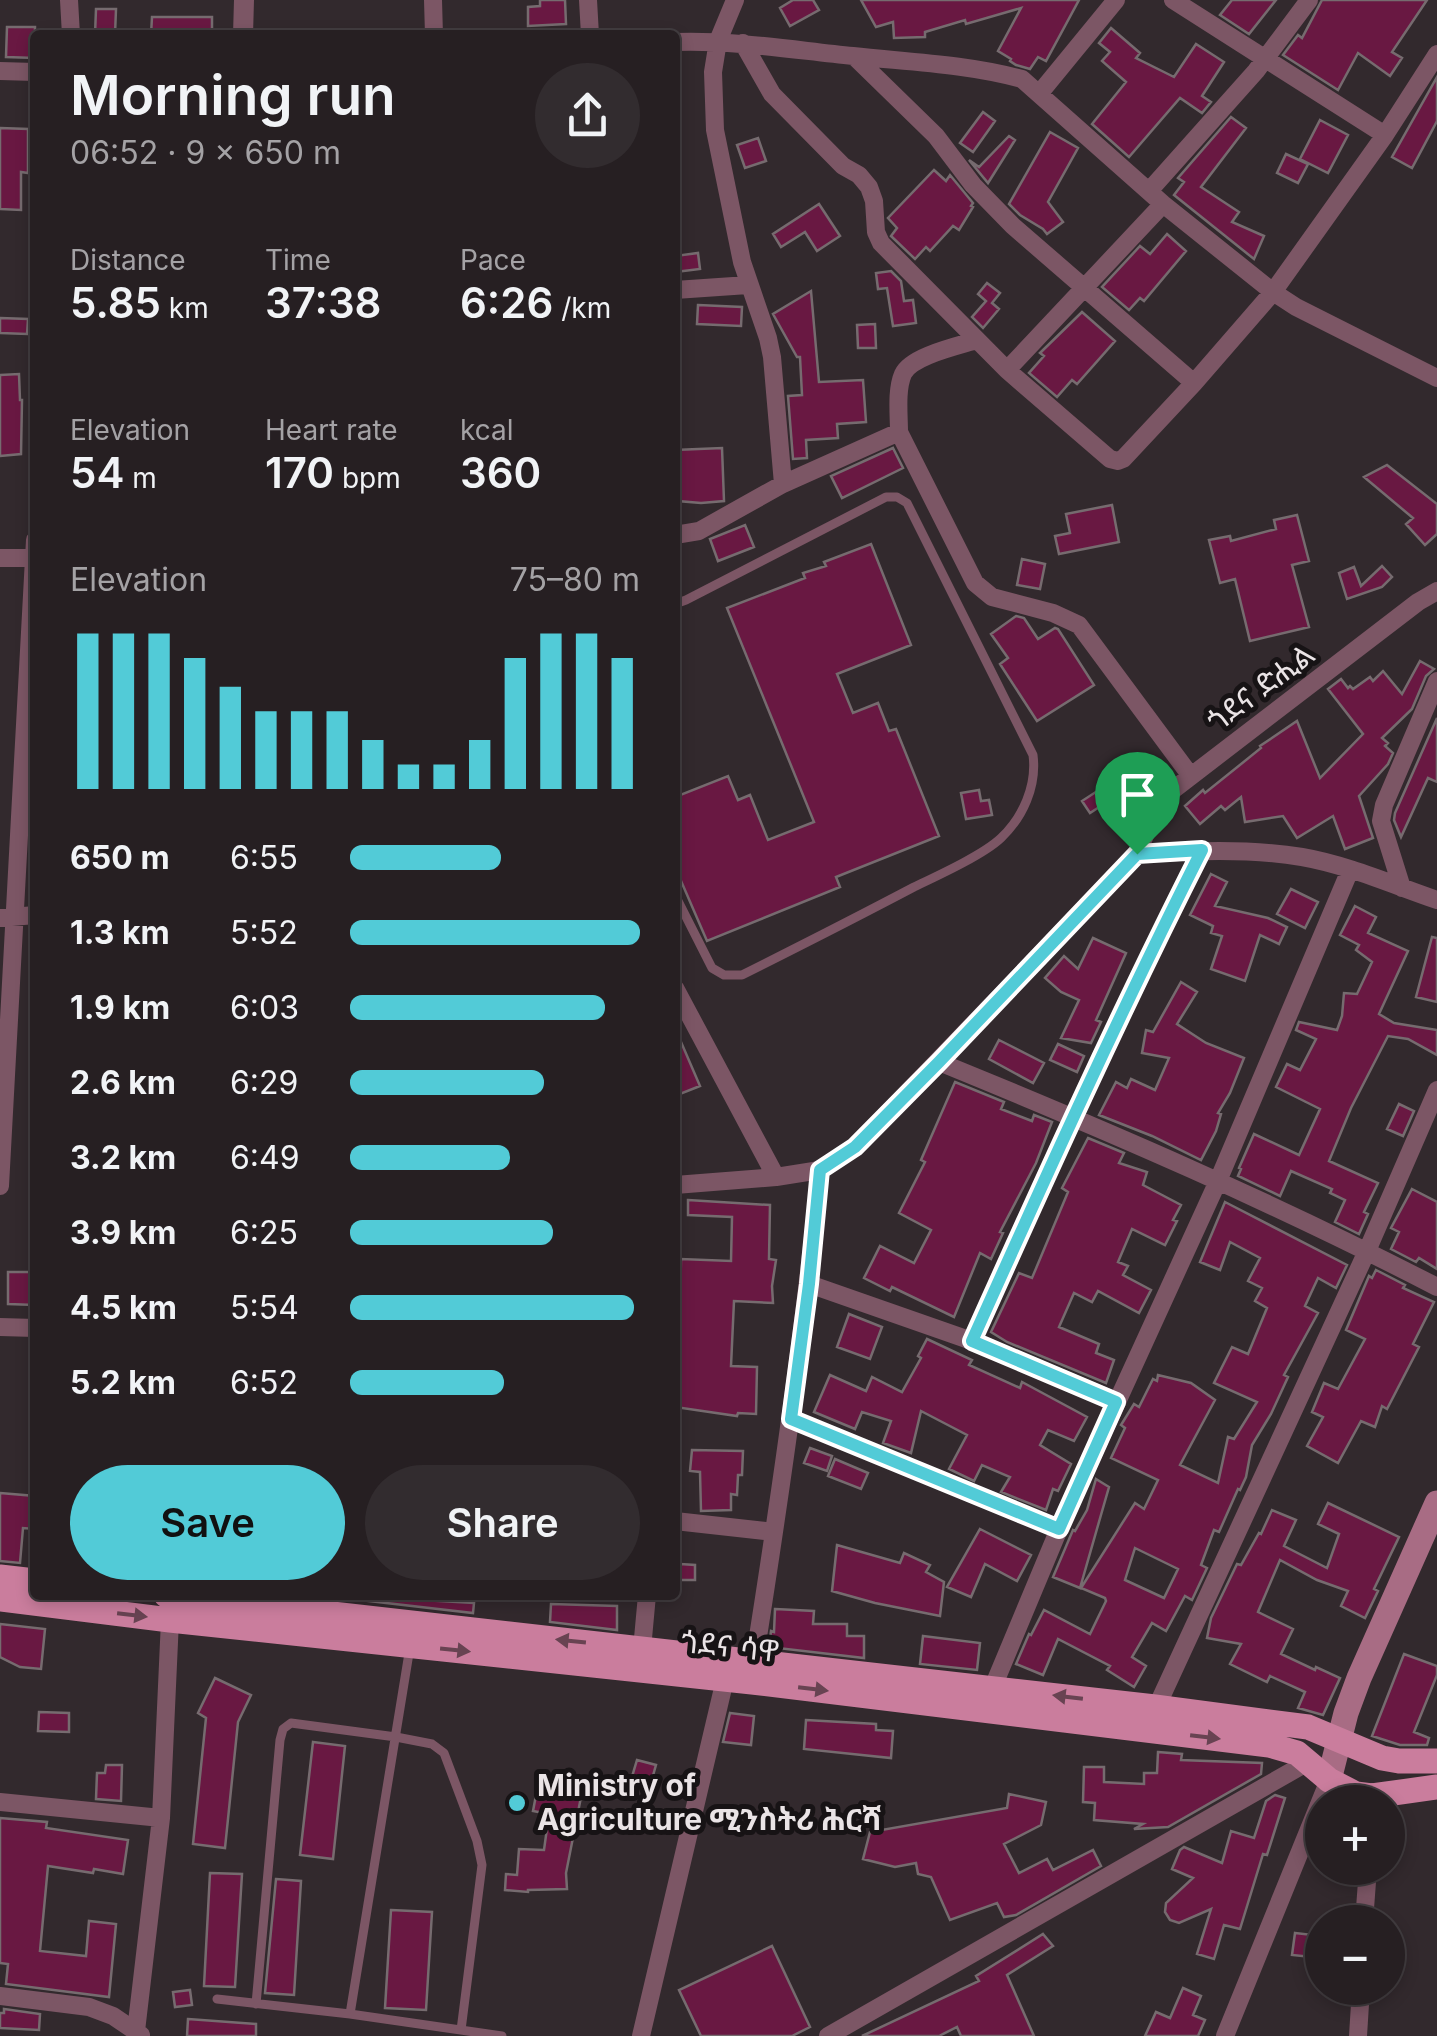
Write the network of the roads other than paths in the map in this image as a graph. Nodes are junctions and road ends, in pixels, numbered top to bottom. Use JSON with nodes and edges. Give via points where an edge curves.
{"nodes":[{"id":1,"x":69,"y":0,"type":"edge"},
{"id":2,"x":244,"y":0,"type":"edge"},
{"id":3,"x":433,"y":0,"type":"edge"},
{"id":4,"x":588,"y":0,"type":"edge"},
{"id":5,"x":734,"y":0,"type":"edge"},
{"id":6,"x":1116,"y":0,"type":"edge"},
{"id":7,"x":1173,"y":0,"type":"edge"},
{"id":8,"x":1309,"y":0,"type":"edge"},
{"id":9,"x":71,"y":30,"type":"edge"},
{"id":10,"x":243,"y":30,"type":"edge"},
{"id":11,"x":434,"y":30,"type":"edge"},
{"id":12,"x":590,"y":30,"type":"edge"},
{"id":13,"x":718,"y":41,"type":"junction"},
{"id":14,"x":680,"y":42,"type":"edge"},
{"id":15,"x":744,"y":43,"type":"junction"},
{"id":16,"x":1437,"y":54,"type":"edge"},
{"id":17,"x":856,"y":56,"type":"junction"},
{"id":18,"x":1266,"y":58,"type":"junction"},
{"id":19,"x":0,"y":71,"type":"edge"},
{"id":20,"x":30,"y":72,"type":"edge"},
{"id":21,"x":1039,"y":94,"type":"junction"},
{"id":22,"x":1385,"y":134,"type":"junction"},
{"id":23,"x":1156,"y":197,"type":"junction"},
{"id":24,"x":748,"y":285,"type":"junction"},
{"id":25,"x":1084,"y":287,"type":"junction"},
{"id":26,"x":680,"y":290,"type":"edge"},
{"id":27,"x":1273,"y":292,"type":"junction"},
{"id":28,"x":976,"y":340,"type":"junction"},
{"id":29,"x":1007,"y":370,"type":"junction"},
{"id":30,"x":1437,"y":378,"type":"edge"},
{"id":31,"x":1194,"y":383,"type":"junction"},
{"id":32,"x":898,"y":432,"type":"junction"},
{"id":33,"x":783,"y":484,"type":"junction"},
{"id":34,"x":680,"y":535,"type":"edge"},
{"id":35,"x":0,"y":558,"type":"edge"},
{"id":36,"x":30,"y":558,"type":"edge"},
{"id":37,"x":1437,"y":591,"type":"edge"},
{"id":38,"x":680,"y":602,"type":"edge"},
{"id":39,"x":30,"y":622,"type":"edge"},
{"id":40,"x":1437,"y":681,"type":"edge"},
{"id":41,"x":1190,"y":775,"type":"junction"},
{"id":42,"x":1202,"y":850,"type":"junction"},
{"id":43,"x":1137,"y":854,"type":"junction"},
{"id":44,"x":1350,"y":870,"type":"junction"},
{"id":45,"x":1402,"y":888,"type":"junction"},
{"id":46,"x":1437,"y":900,"type":"edge"},
{"id":47,"x":680,"y":905,"type":"edge"},
{"id":48,"x":7,"y":917,"type":"edge"},
{"id":49,"x":680,"y":997,"type":"edge"},
{"id":50,"x":939,"y":1062,"type":"junction"},
{"id":51,"x":1437,"y":1090,"type":"edge"},
{"id":52,"x":1072,"y":1117,"type":"junction"},
{"id":53,"x":820,"y":1170,"type":"junction"},
{"id":54,"x":776,"y":1177,"type":"junction"},
{"id":55,"x":1218,"y":1181,"type":"junction"},
{"id":56,"x":0,"y":1186,"type":"edge"},
{"id":57,"x":680,"y":1186,"type":"edge"},
{"id":58,"x":1367,"y":1250,"type":"junction"},
{"id":59,"x":809,"y":1284,"type":"junction"},
{"id":60,"x":1437,"y":1287,"type":"edge"},
{"id":61,"x":0,"y":1327,"type":"edge"},
{"id":62,"x":30,"y":1328,"type":"edge"},
{"id":63,"x":972,"y":1341,"type":"junction"},
{"id":64,"x":1116,"y":1402,"type":"junction"},
{"id":65,"x":791,"y":1419,"type":"junction"},
{"id":66,"x":1437,"y":1503,"type":"edge"},
{"id":67,"x":680,"y":1522,"type":"edge"},
{"id":68,"x":1059,"y":1529,"type":"junction"},
{"id":69,"x":774,"y":1532,"type":"junction"},
{"id":70,"x":0,"y":1577,"type":"edge"},
{"id":71,"x":30,"y":1580,"type":"edge"},
{"id":72,"x":0,"y":1599,"type":"edge"},
{"id":73,"x":30,"y":1599,"type":"edge"},
{"id":74,"x":84,"y":1600,"type":"edge"},
{"id":75,"x":647,"y":1600,"type":"edge"},
{"id":76,"x":169,"y":1601,"type":"edge"},
{"id":77,"x":411,"y":1635,"type":"junction"},
{"id":78,"x":642,"y":1649,"type":"junction"},
{"id":79,"x":736,"y":1666,"type":"junction"},
{"id":80,"x":988,"y":1699,"type":"junction"},
{"id":81,"x":1151,"y":1719,"type":"junction"},
{"id":82,"x":396,"y":1737,"type":"junction"},
{"id":83,"x":1339,"y":1740,"type":"junction"},
{"id":84,"x":1437,"y":1760,"type":"edge"},
{"id":85,"x":1308,"y":1762,"type":"junction"},
{"id":86,"x":1329,"y":1780,"type":"junction"},
{"id":87,"x":1339,"y":1785,"type":"edge"},
{"id":88,"x":1437,"y":1787,"type":"edge"},
{"id":89,"x":1405,"y":1793,"type":"edge"},
{"id":90,"x":0,"y":1802,"type":"edge"},
{"id":91,"x":161,"y":1818,"type":"junction"},
{"id":92,"x":0,"y":1996,"type":"edge"},
{"id":93,"x":217,"y":2000,"type":"dead end"},
{"id":94,"x":256,"y":2004,"type":"junction"},
{"id":95,"x":1360,"y":2005,"type":"edge"},
{"id":96,"x":350,"y":2014,"type":"junction"},
{"id":97,"x":460,"y":2030,"type":"junction"},
{"id":98,"x":139,"y":2034,"type":"edge"},
{"id":99,"x":502,"y":2036,"type":"edge"},
{"id":100,"x":641,"y":2036,"type":"edge"},
{"id":101,"x":828,"y":2036,"type":"edge"},
{"id":102,"x":1225,"y":2036,"type":"edge"},
{"id":103,"x":1358,"y":2036,"type":"edge"}],
"edges":[{"from":1,"to":9,"type":"street"},
{"from":2,"to":10,"type":"street"},
{"from":3,"to":11,"type":"street"},
{"from":4,"to":12,"type":"street"},
{"from":5,"to":13,"type":"street"},
{"from":6,"to":21,"type":"street"},
{"from":7,"to":18,"type":"street"},
{"from":8,"to":18,"type":"street"},
{"from":13,"to":14,"type":"street"},
{"from":13,"to":15,"type":"street"},
{"from":13,"to":24,"type":"street","via":[[715,130]]},
{"from":15,"to":17,"type":"street"},
{"from":15,"to":28,"type":"street","via":[[772,94],[869,187],[881,243]]},
{"from":16,"to":22,"type":"street"},
{"from":17,"to":21,"type":"street","via":[[997,73]]},
{"from":17,"to":25,"type":"street","via":[[936,136],[973,186]]},
{"from":18,"to":22,"type":"street"},
{"from":18,"to":23,"type":"street"},
{"from":19,"to":20,"type":"street"},
{"from":21,"to":23,"type":"street"},
{"from":22,"to":27,"type":"street"},
{"from":23,"to":25,"type":"street"},
{"from":23,"to":27,"type":"street"},
{"from":24,"to":26,"type":"street"},
{"from":24,"to":33,"type":"street","via":[[772,357]]},
{"from":25,"to":29,"type":"street"},
{"from":25,"to":31,"type":"street"},
{"from":27,"to":30,"type":"street"},
{"from":27,"to":31,"type":"street"},
{"from":28,"to":29,"type":"street"},
{"from":28,"to":32,"type":"street","via":[[907,367]]},
{"from":29,"to":31,"type":"street","via":[[1118,462]]},
{"from":32,"to":33,"type":"street"},
{"from":32,"to":41,"type":"street","via":[[975,583],[992,597],[1054,612],[1079,626]]},
{"from":33,"to":34,"type":"street"},
{"from":35,"to":36,"type":"street"},
{"from":37,"to":41,"type":"street","name":"ጎደና ድሒል"},
{"from":38,"to":47,"type":"lane","via":[[897,497],[907,503],[1035,769],[1019,816],[999,840],[742,975],[712,968]]},
{"from":39,"to":48,"type":"street"},
{"from":40,"to":45,"type":"street","via":[[1381,822]]},
{"from":41,"to":43,"type":"street","name":"ጎደና ድሒል","via":[[1168,793]]},
{"from":42,"to":43,"type":"street"},
{"from":42,"to":44,"type":"street","via":[[1304,857]]},
{"from":42,"to":52,"type":"street"},
{"from":43,"to":50,"type":"street","name":"ጎደና ድሒል"},
{"from":44,"to":45,"type":"street"},
{"from":44,"to":55,"type":"street"},
{"from":45,"to":46,"type":"street"},
{"from":48,"to":56,"type":"street"},
{"from":49,"to":54,"type":"street"},
{"from":50,"to":52,"type":"street"},
{"from":50,"to":53,"type":"street","name":"ጎደና ድሒል","via":[[855,1147]]},
{"from":51,"to":58,"type":"street"},
{"from":52,"to":55,"type":"street"},
{"from":52,"to":63,"type":"street"},
{"from":53,"to":54,"type":"street","name":"ጎደና ድሒል"},
{"from":53,"to":59,"type":"street"},
{"from":54,"to":57,"type":"street","name":"ጎደና ድሒል"},
{"from":55,"to":58,"type":"street"},
{"from":55,"to":64,"type":"street"},
{"from":58,"to":60,"type":"street"},
{"from":58,"to":81,"type":"street"},
{"from":59,"to":63,"type":"street"},
{"from":59,"to":65,"type":"street"},
{"from":61,"to":62,"type":"street"},
{"from":63,"to":64,"type":"street"},
{"from":64,"to":68,"type":"street"},
{"from":65,"to":68,"type":"street"},
{"from":65,"to":69,"type":"street"},
{"from":66,"to":83,"type":"main road"},
{"from":67,"to":69,"type":"street"},
{"from":68,"to":80,"type":"street"},
{"from":69,"to":79,"type":"street"},
{"from":70,"to":71,"type":"main road"},
{"from":72,"to":73,"type":"main road","name":"ጎደና ሳዋ","one_way":true},
{"from":74,"to":76,"type":"main road","name":"ጎደና ሳዋ","one_way":true},
{"from":75,"to":78,"type":"street"},
{"from":76,"to":77,"type":"main road","name":"ጎደና ሳዋ"},
{"from":76,"to":91,"type":"street"},
{"from":78,"to":77,"type":"main road","name":"ጎደና ሳዋ","one_way":true},
{"from":77,"to":79,"type":"main road","name":"ጎደና ሳዋ","one_way":true},
{"from":77,"to":82,"type":"lane"},
{"from":78,"to":79,"type":"main road","name":"ጎደና ሳዋ"},
{"from":79,"to":80,"type":"main road","name":"ጎደና ሳዋ"},
{"from":79,"to":100,"type":"street"},
{"from":80,"to":81,"type":"main road","name":"ጎደና ሳዋ"},
{"from":81,"to":83,"type":"main road","name":"ጎደና ሳዋ","via":[[1308,1727]]},
{"from":81,"to":85,"type":"main road","name":"ጎደና ሳዋ","one_way":true,"via":[[1269,1745]]},
{"from":82,"to":94,"type":"lane","via":[[291,1723],[283,1728]]},
{"from":82,"to":96,"type":"lane"},
{"from":82,"to":97,"type":"lane","via":[[444,1753],[477,1841],[482,1865]]},
{"from":83,"to":84,"type":"main road","name":"ጎደና ሳዋ","via":[[1399,1762]]},
{"from":83,"to":86,"type":"main road"},
{"from":85,"to":86,"type":"main road","name":"ጎደና ሳዋ"},
{"from":85,"to":101,"type":"street"},
{"from":86,"to":87,"type":"main road","name":"ጎደና ሳዋ"},
{"from":86,"to":102,"type":"street"},
{"from":88,"to":89,"type":"main road","name":"ጎደና ሳዋ"},
{"from":90,"to":91,"type":"street"},
{"from":91,"to":98,"type":"street"},
{"from":92,"to":98,"type":"street","via":[[89,2008]]},
{"from":93,"to":94,"type":"lane"},
{"from":94,"to":96,"type":"lane"},
{"from":95,"to":103,"type":"street"},
{"from":96,"to":97,"type":"lane"},
{"from":97,"to":99,"type":"lane"}]}
